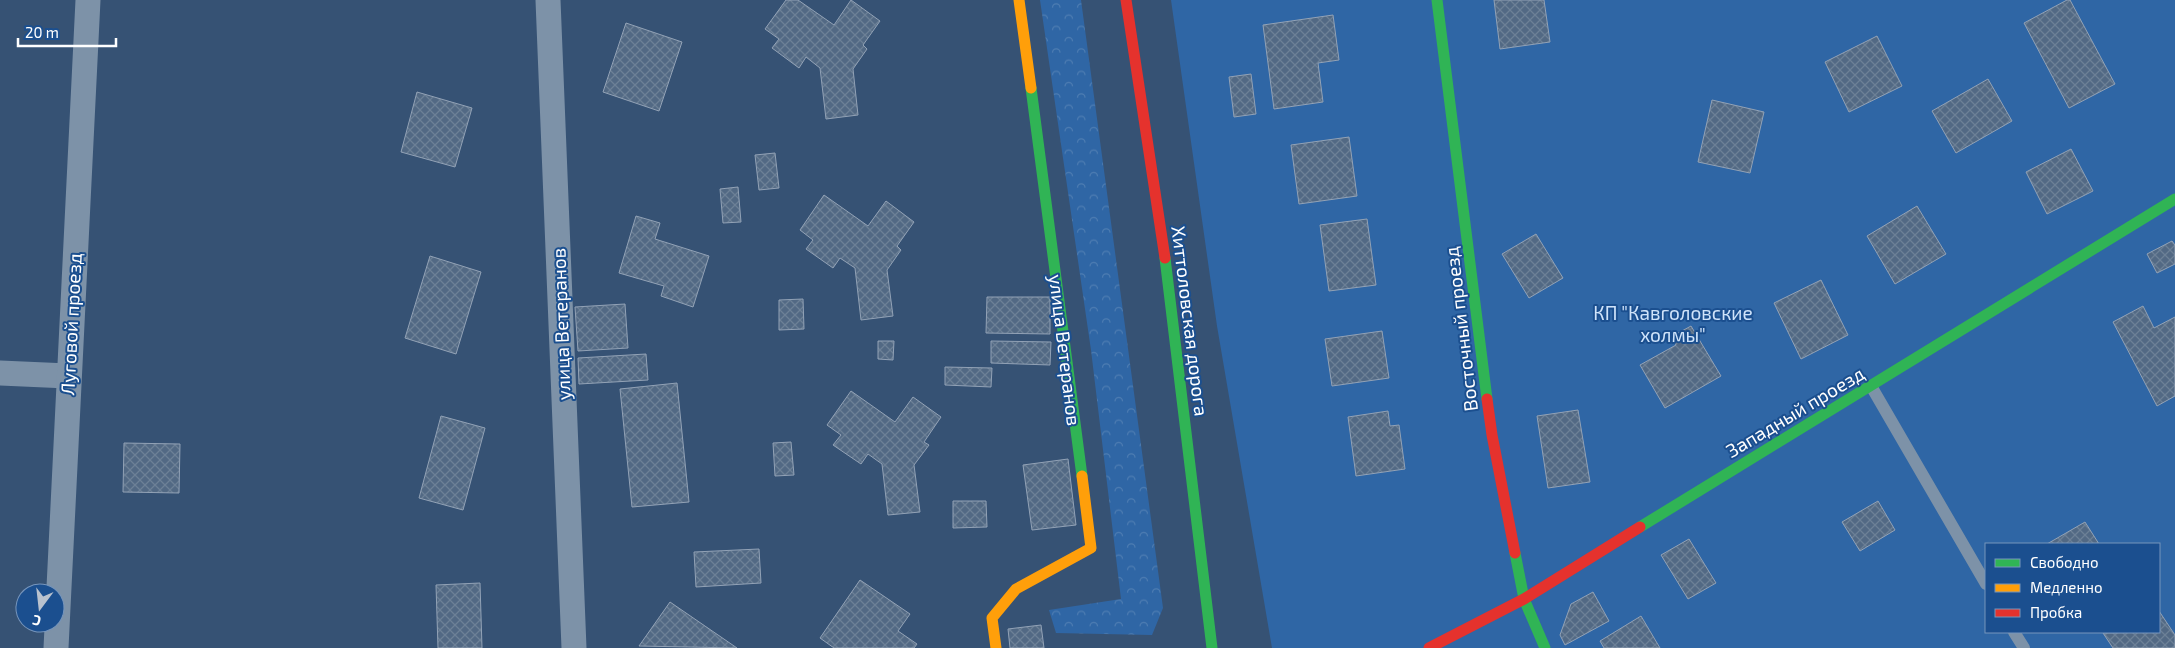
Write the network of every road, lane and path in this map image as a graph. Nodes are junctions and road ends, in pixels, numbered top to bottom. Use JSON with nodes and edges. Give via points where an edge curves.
{"nodes":[{"id":1,"x":88,"y":0,"type":"edge"},
{"id":2,"x":548,"y":0,"type":"edge"},
{"id":3,"x":1019,"y":0,"type":"edge"},
{"id":4,"x":1126,"y":0,"type":"edge"},
{"id":5,"x":1437,"y":0,"type":"edge"},
{"id":6,"x":2175,"y":199,"type":"edge"},
{"id":7,"x":0,"y":373,"type":"edge"},
{"id":8,"x":68,"y":376,"type":"junction"},
{"id":9,"x":1871,"y":386,"type":"junction"},
{"id":10,"x":1985,"y":582,"type":"edge"},
{"id":11,"x":1524,"y":599,"type":"junction"},
{"id":12,"x":2015,"y":633,"type":"edge"},
{"id":13,"x":56,"y":648,"type":"edge"},
{"id":14,"x":574,"y":648,"type":"edge"},
{"id":15,"x":996,"y":648,"type":"edge"},
{"id":16,"x":1212,"y":648,"type":"edge"},
{"id":17,"x":1429,"y":648,"type":"edge"},
{"id":18,"x":1545,"y":648,"type":"edge"},
{"id":19,"x":2024,"y":648,"type":"edge"}],
"edges":[{"from":1,"to":8,"type":"street","name":"Луговой проезд"},
{"from":2,"to":14,"type":"street","name":"улица Ветеранов"},
{"from":3,"to":15,"type":"street","name":"улица Ветеранов","via":[[1091,548],[1016,589],[992,618]]},
{"from":4,"to":16,"type":"street","name":"Хиттоловская дорога","via":[[1170,289]]},
{"from":5,"to":11,"type":"street","name":"Восточный проезд","via":[[1492,435]]},
{"from":6,"to":9,"type":"street","name":"Западный проезд"},
{"from":7,"to":8,"type":"street"},
{"from":8,"to":13,"type":"street","name":"Луговой проезд"},
{"from":9,"to":10,"type":"lane"},
{"from":9,"to":11,"type":"street","name":"Западный проезд"},
{"from":11,"to":17,"type":"street","name":"Западный проезд"},
{"from":11,"to":18,"type":"street","name":"Восточный проезд"},
{"from":12,"to":19,"type":"lane"}]}
